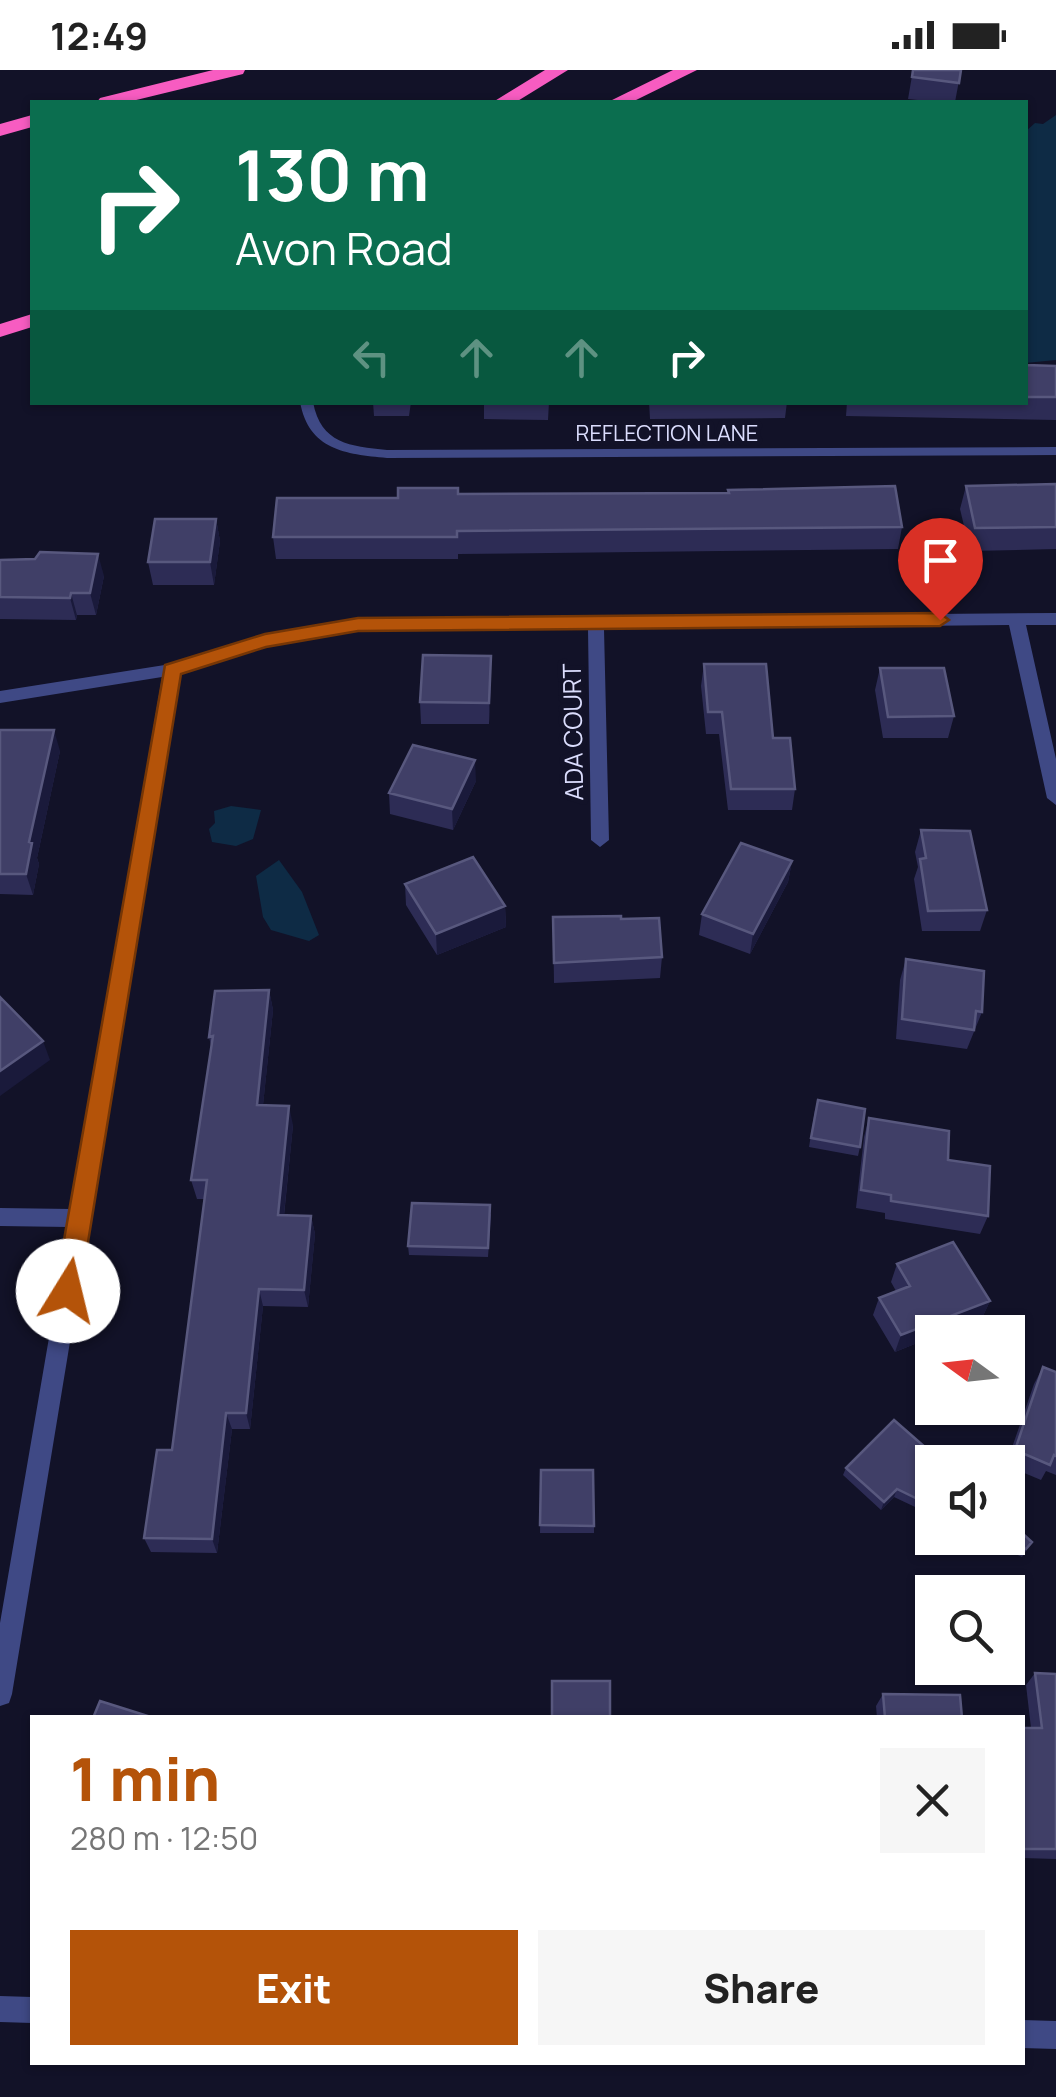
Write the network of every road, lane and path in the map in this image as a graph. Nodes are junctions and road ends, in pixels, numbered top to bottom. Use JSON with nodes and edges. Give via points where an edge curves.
{"nodes":[{"id":1,"x":236,"y":70,"type":"edge"},
{"id":2,"x":559,"y":70,"type":"edge"},
{"id":3,"x":688,"y":70,"type":"edge"},
{"id":4,"x":115,"y":100,"type":"edge"},
{"id":5,"x":506,"y":100,"type":"edge"},
{"id":6,"x":622,"y":100,"type":"edge"},
{"id":7,"x":30,"y":122,"type":"edge"},
{"id":8,"x":0,"y":130,"type":"edge"},
{"id":9,"x":30,"y":321,"type":"edge"},
{"id":10,"x":0,"y":331,"type":"edge"},
{"id":11,"x":30,"y":334,"type":"edge"},
{"id":12,"x":0,"y":339,"type":"edge"},
{"id":13,"x":306,"y":405,"type":"edge"},
{"id":14,"x":1056,"y":451,"type":"edge"},
{"id":15,"x":1016,"y":619,"type":"junction"},
{"id":16,"x":1056,"y":619,"type":"edge"},
{"id":17,"x":596,"y":622,"type":"junction"},
{"id":18,"x":172,"y":670,"type":"junction"},
{"id":19,"x":0,"y":697,"type":"edge"},
{"id":20,"x":1056,"y":798,"type":"edge"},
{"id":21,"x":600,"y":840,"type":"dead end"},
{"id":22,"x":0,"y":1217,"type":"edge"},
{"id":23,"x":80,"y":1218,"type":"junction"},
{"id":24,"x":0,"y":1694,"type":"edge"},
{"id":25,"x":0,"y":2010,"type":"edge"},
{"id":26,"x":30,"y":2010,"type":"edge"},
{"id":27,"x":1025,"y":2034,"type":"edge"},
{"id":28,"x":1056,"y":2035,"type":"edge"}],
"edges":[{"from":1,"to":4,"type":"highway"},
{"from":2,"to":5,"type":"highway"},
{"from":3,"to":6,"type":"highway"},
{"from":7,"to":8,"type":"highway"},
{"from":9,"to":10,"type":"highway"},
{"from":11,"to":12,"type":"highway"},
{"from":13,"to":14,"type":"lane","name":"REFLECTION LANE","via":[[309,420],[327,442],[387,454]]},
{"from":15,"to":16,"type":"street"},
{"from":15,"to":17,"type":"street"},
{"from":15,"to":20,"type":"street"},
{"from":17,"to":18,"type":"street","via":[[358,625],[265,641]]},
{"from":17,"to":21,"type":"street","name":"ADA COURT"},
{"from":18,"to":19,"type":"street"},
{"from":18,"to":23,"type":"street"},
{"from":22,"to":23,"type":"street"},
{"from":23,"to":24,"type":"street"},
{"from":25,"to":26,"type":"street"},
{"from":27,"to":28,"type":"street"}]}
